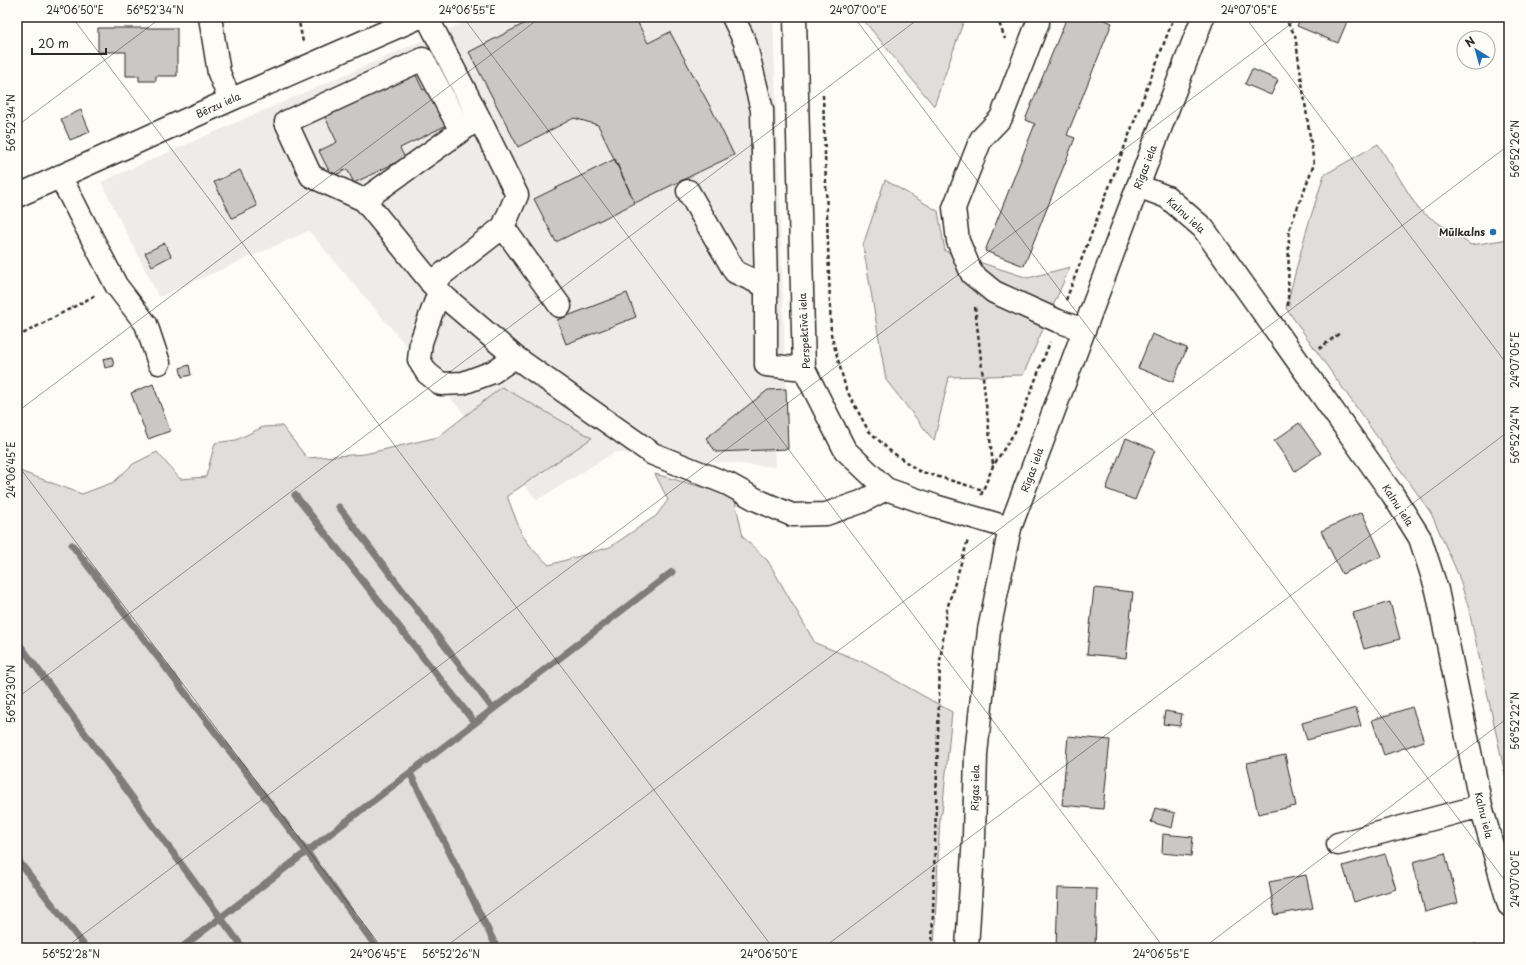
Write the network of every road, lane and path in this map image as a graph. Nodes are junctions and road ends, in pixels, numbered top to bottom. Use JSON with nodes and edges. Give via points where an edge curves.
{"nodes":[{"id":1,"x":210,"y":17,"type":"edge"},
{"id":2,"x":420,"y":17,"type":"edge"},
{"id":3,"x":427,"y":17,"type":"edge"},
{"id":4,"x":733,"y":17,"type":"edge"},
{"id":5,"x":795,"y":17,"type":"edge"},
{"id":6,"x":1174,"y":17,"type":"edge"},
{"id":7,"x":1203,"y":17,"type":"edge"},
{"id":8,"x":1284,"y":17,"type":"edge"},
{"id":9,"x":1038,"y":22,"type":"dead end"},
{"id":10,"x":822,"y":88,"type":"dead end"},
{"id":11,"x":230,"y":100,"type":"junction"},
{"id":12,"x":479,"y":118,"type":"junction"},
{"id":13,"x":461,"y":131,"type":"junction"},
{"id":14,"x":60,"y":176,"type":"junction"},
{"id":15,"x":1138,"y":186,"type":"junction"},
{"id":16,"x":688,"y":191,"type":"dead end"},
{"id":17,"x":17,"y":196,"type":"edge"},
{"id":18,"x":364,"y":200,"type":"junction"},
{"id":19,"x":503,"y":226,"type":"junction"},
{"id":20,"x":972,"y":274,"type":"junction"},
{"id":21,"x":116,"y":285,"type":"junction"},
{"id":22,"x":766,"y":286,"type":"junction"},
{"id":23,"x":435,"y":287,"type":"junction"},
{"id":24,"x":560,"y":306,"type":"dead end"},
{"id":25,"x":1058,"y":321,"type":"junction"},
{"id":26,"x":1084,"y":330,"type":"junction"},
{"id":27,"x":17,"y":338,"type":"edge"},
{"id":28,"x":1286,"y":345,"type":"junction"},
{"id":29,"x":515,"y":357,"type":"junction"},
{"id":30,"x":159,"y":363,"type":"dead end"},
{"id":31,"x":804,"y":369,"type":"junction"},
{"id":32,"x":993,"y":466,"type":"junction"},
{"id":33,"x":886,"y":488,"type":"junction"},
{"id":34,"x":983,"y":490,"type":"junction"},
{"id":35,"x":972,"y":517,"type":"junction"},
{"id":36,"x":1010,"y":528,"type":"junction"},
{"id":37,"x":1481,"y":806,"type":"junction"},
{"id":38,"x":1338,"y":844,"type":"dead end"},
{"id":39,"x":1509,"y":905,"type":"edge"},
{"id":40,"x":932,"y":948,"type":"edge"},
{"id":41,"x":967,"y":948,"type":"edge"}],
"edges":[{"from":1,"to":11,"type":"street","via":[[220,73]]},
{"from":2,"to":11,"type":"street","name":"Bērzu iela"},
{"from":3,"to":12,"type":"street"},
{"from":4,"to":22,"type":"street","via":[[745,42],[762,110]]},
{"from":5,"to":31,"type":"street","name":"Perspektīvā iela"},
{"from":6,"to":25,"type":"path"},
{"from":7,"to":15,"type":"street","name":"Rīgas iela"},
{"from":8,"to":28,"type":"path","via":[[1295,35],[1314,164],[1289,230]]},
{"from":9,"to":20,"type":"street","via":[[1001,118],[981,139],[954,208],[958,241]]},
{"from":10,"to":34,"type":"path","via":[[831,334],[846,390],[868,430],[889,450],[919,471]]},
{"from":11,"to":14,"type":"street","name":"Bērzu iela"},
{"from":12,"to":13,"type":"street"},
{"from":12,"to":19,"type":"street","via":[[517,195]]},
{"from":13,"to":18,"type":"street"},
{"from":13,"to":18,"type":"street","via":[[424,59],[286,122],[311,176]]},
{"from":14,"to":17,"type":"street","name":"Bērzu iela"},
{"from":14,"to":21,"type":"street"},
{"from":15,"to":26,"type":"street","name":"Rīgas iela"},
{"from":15,"to":28,"type":"street","name":"Kalnu iela","via":[[1167,197],[1203,228]]},
{"from":16,"to":22,"type":"street","via":[[735,272]]},
{"from":18,"to":23,"type":"street"},
{"from":19,"to":23,"type":"street"},
{"from":19,"to":24,"type":"street"},
{"from":20,"to":25,"type":"street","via":[[994,292]]},
{"from":20,"to":32,"type":"path"},
{"from":21,"to":27,"type":"path"},
{"from":21,"to":30,"type":"street","via":[[146,324]]},
{"from":22,"to":31,"type":"street","via":[[766,365]]},
{"from":23,"to":29,"type":"street"},
{"from":23,"to":29,"type":"street","via":[[419,360],[427,373],[441,384],[463,384],[493,372]]},
{"from":25,"to":26,"type":"street"},
{"from":25,"to":32,"type":"path","via":[[1016,430]]},
{"from":26,"to":36,"type":"street","name":"Rīgas iela"},
{"from":28,"to":37,"type":"street","name":"Kalnu iela","via":[[1393,495],[1420,538],[1437,590]]},
{"from":29,"to":33,"type":"street","via":[[653,454],[728,484],[792,516],[826,514],[861,502]]},
{"from":31,"to":33,"type":"street","name":"Perspektīvā iela","via":[[845,450]]},
{"from":32,"to":34,"type":"path"},
{"from":33,"to":35,"type":"street","name":"Perspektīvā iela"},
{"from":34,"to":35,"type":"path"},
{"from":35,"to":36,"type":"street","name":"Perspektīvā iela"},
{"from":35,"to":40,"type":"path","via":[[968,541],[948,609],[940,662]]},
{"from":36,"to":41,"type":"street","name":"Rīgas iela","via":[[989,630],[976,754]]},
{"from":37,"to":38,"type":"street"},
{"from":37,"to":39,"type":"street","name":"Kalnu iela"}]}
